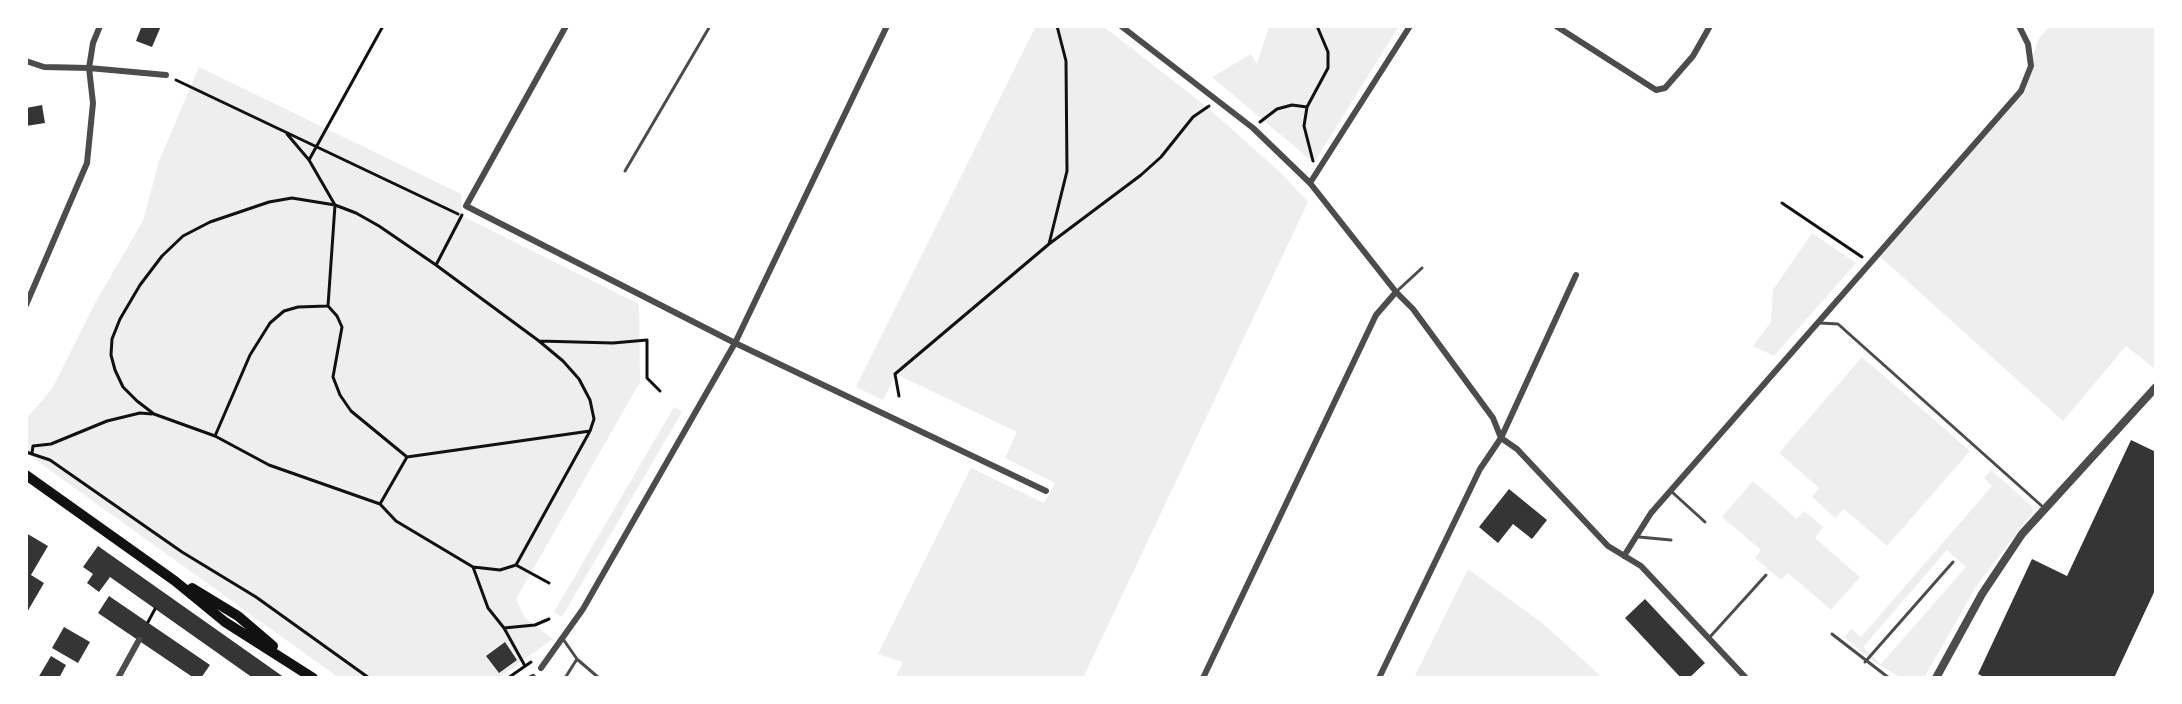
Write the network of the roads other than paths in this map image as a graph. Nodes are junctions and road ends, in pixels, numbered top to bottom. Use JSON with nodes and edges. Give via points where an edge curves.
{"nodes":[{"id":1,"x":100,"y":26,"type":"edge"},
{"id":2,"x":566,"y":26,"type":"edge"},
{"id":3,"x":710,"y":26,"type":"edge"},
{"id":4,"x":887,"y":26,"type":"edge"},
{"id":5,"x":1121,"y":26,"type":"edge"},
{"id":6,"x":1410,"y":26,"type":"edge"},
{"id":7,"x":1556,"y":26,"type":"edge"},
{"id":8,"x":1710,"y":26,"type":"edge"},
{"id":9,"x":2019,"y":26,"type":"edge"},
{"id":10,"x":26,"y":61,"type":"edge"},
{"id":11,"x":89,"y":68,"type":"junction"},
{"id":12,"x":166,"y":75,"type":"road end"},
{"id":13,"x":625,"y":171,"type":"dead end"},
{"id":14,"x":1310,"y":183,"type":"junction"},
{"id":15,"x":1422,"y":268,"type":"dead end"},
{"id":16,"x":1576,"y":275,"type":"dead end"},
{"id":17,"x":1396,"y":292,"type":"junction"},
{"id":18,"x":26,"y":305,"type":"edge"},
{"id":19,"x":1816,"y":324,"type":"junction"},
{"id":20,"x":735,"y":343,"type":"junction"},
{"id":21,"x":2156,"y":387,"type":"edge"},
{"id":22,"x":1501,"y":438,"type":"junction"},
{"id":23,"x":26,"y":475,"type":"edge"},
{"id":24,"x":1046,"y":491,"type":"dead end"},
{"id":25,"x":1670,"y":491,"type":"junction"},
{"id":26,"x":2045,"y":508,"type":"junction"},
{"id":27,"x":1705,"y":522,"type":"dead end"},
{"id":28,"x":1637,"y":537,"type":"junction"},
{"id":29,"x":1671,"y":540,"type":"dead end"},
{"id":30,"x":1624,"y":556,"type":"junction"},
{"id":31,"x":1953,"y":562,"type":"dead end"},
{"id":32,"x":1766,"y":575,"type":"dead end"},
{"id":33,"x":1832,"y":634,"type":"dead end"},
{"id":34,"x":1709,"y":638,"type":"junction"},
{"id":35,"x":563,"y":639,"type":"junction"},
{"id":36,"x":139,"y":640,"type":"dead end"},
{"id":37,"x":577,"y":659,"type":"junction"},
{"id":38,"x":1865,"y":662,"type":"junction"},
{"id":39,"x":541,"y":668,"type":"dead end"},
{"id":40,"x":118,"y":678,"type":"edge"},
{"id":41,"x":313,"y":678,"type":"edge"},
{"id":42,"x":565,"y":678,"type":"edge"},
{"id":43,"x":599,"y":678,"type":"edge"},
{"id":44,"x":1203,"y":678,"type":"edge"},
{"id":45,"x":1379,"y":678,"type":"edge"},
{"id":46,"x":1746,"y":678,"type":"edge"},
{"id":47,"x":1889,"y":678,"type":"edge"},
{"id":48,"x":1936,"y":678,"type":"edge"}],
"edges":[{"from":1,"to":11,"type":"street"},
{"from":2,"to":20,"type":"street","via":[[466,206]]},
{"from":3,"to":13,"type":"lane"},
{"from":4,"to":20,"type":"street"},
{"from":5,"to":14,"type":"street","via":[[1219,99]]},
{"from":6,"to":14,"type":"street"},
{"from":7,"to":8,"type":"street","via":[[1656,90],[1665,88],[1693,56]]},
{"from":9,"to":19,"type":"street","via":[[2031,66],[2021,91]]},
{"from":10,"to":11,"type":"street"},
{"from":11,"to":12,"type":"street"},
{"from":11,"to":18,"type":"street","via":[[93,103],[87,163]]},
{"from":14,"to":17,"type":"street"},
{"from":15,"to":17,"type":"lane"},
{"from":16,"to":22,"type":"street"},
{"from":17,"to":22,"type":"street","via":[[1493,418]]},
{"from":17,"to":44,"type":"street","via":[[1376,315]]},
{"from":19,"to":25,"type":"street"},
{"from":19,"to":26,"type":"lane","via":[[1838,324]]},
{"from":20,"to":24,"type":"street"},
{"from":20,"to":35,"type":"street"},
{"from":21,"to":26,"type":"street"},
{"from":22,"to":30,"type":"street"},
{"from":22,"to":45,"type":"street","via":[[1480,469]]},
{"from":23,"to":41,"type":"main road","via":[[175,581],[243,620]]},
{"from":25,"to":27,"type":"lane"},
{"from":25,"to":28,"type":"street"},
{"from":26,"to":48,"type":"street","via":[[1982,594]]},
{"from":28,"to":29,"type":"lane"},
{"from":28,"to":30,"type":"street"},
{"from":30,"to":34,"type":"street","via":[[1641,566]]},
{"from":31,"to":38,"type":"lane"},
{"from":32,"to":34,"type":"lane"},
{"from":33,"to":38,"type":"lane"},
{"from":34,"to":46,"type":"street"},
{"from":35,"to":37,"type":"lane"},
{"from":35,"to":39,"type":"street"},
{"from":36,"to":40,"type":"street"},
{"from":37,"to":42,"type":"lane"},
{"from":37,"to":43,"type":"lane"},
{"from":38,"to":47,"type":"lane"}]}
